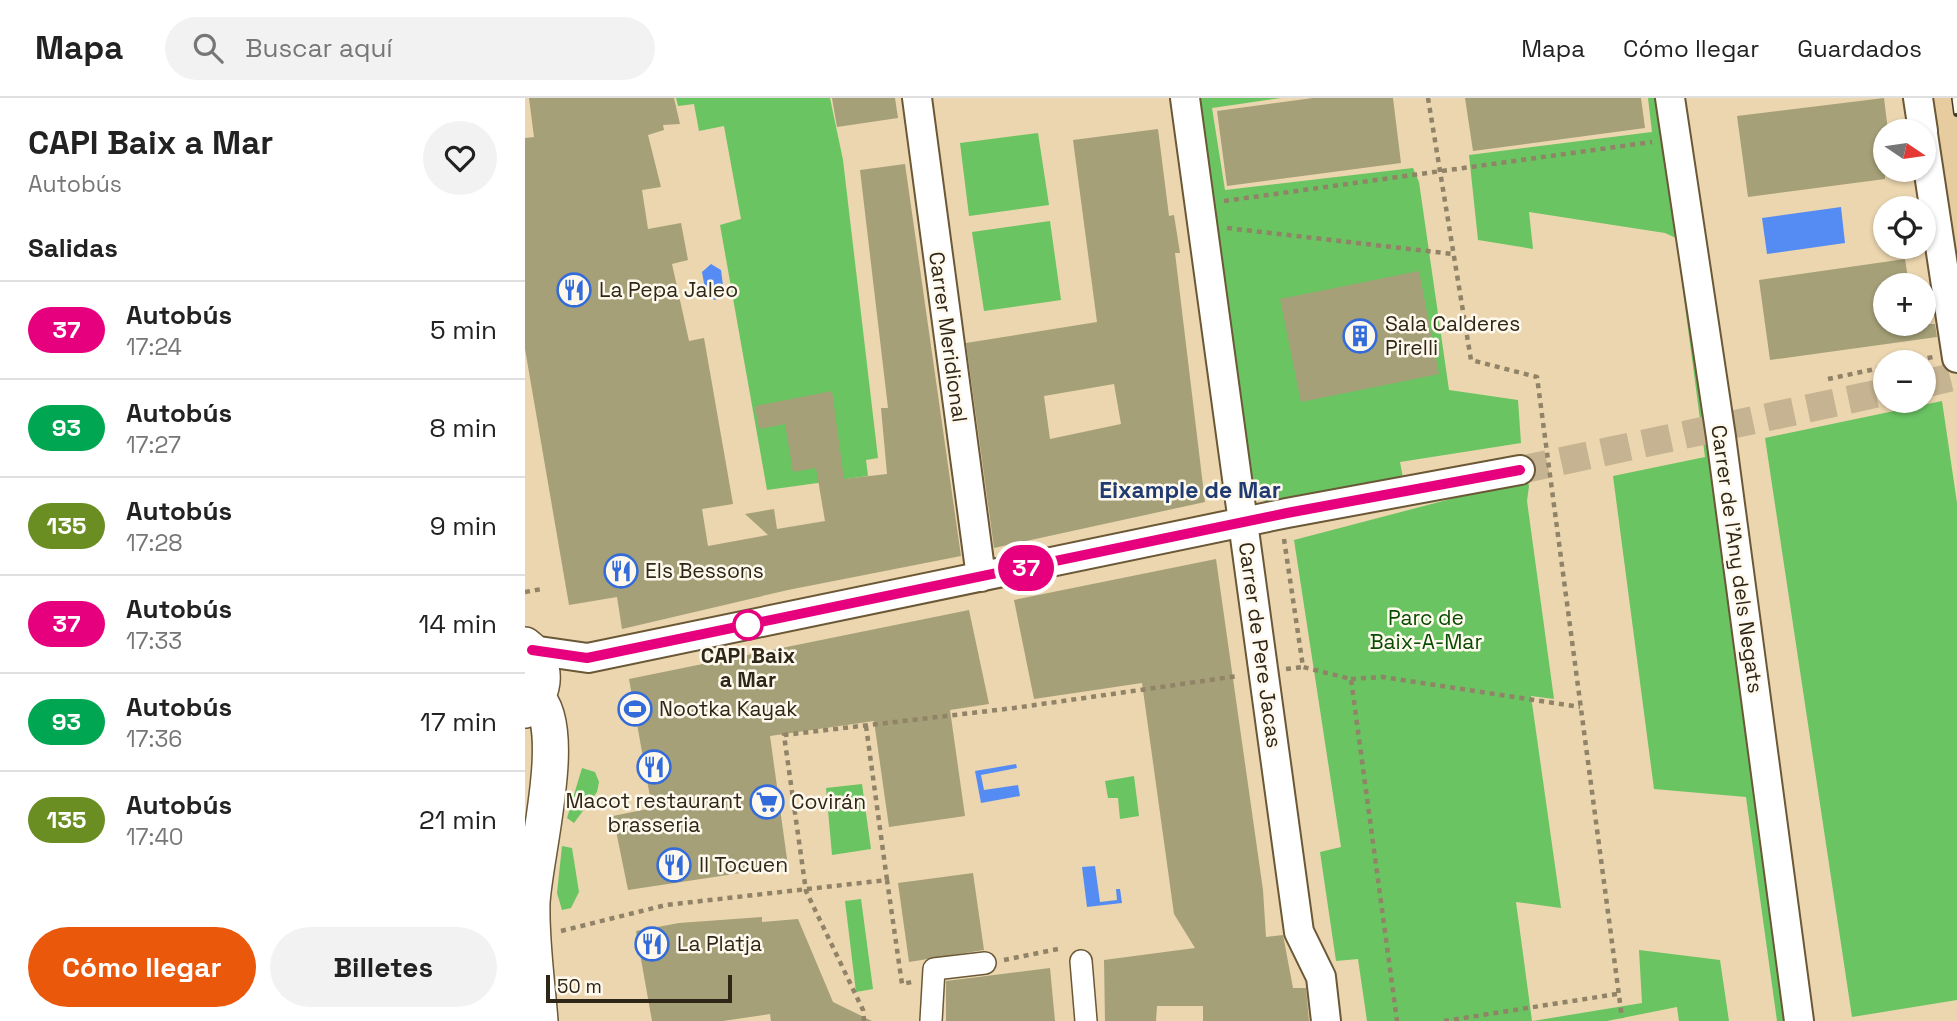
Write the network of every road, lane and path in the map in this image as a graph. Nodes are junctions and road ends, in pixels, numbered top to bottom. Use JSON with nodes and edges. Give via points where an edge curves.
{"nodes":[{"id":1,"x":917,"y":98,"type":"edge"},
{"id":2,"x":1185,"y":98,"type":"edge"},
{"id":3,"x":1428,"y":98,"type":"edge"},
{"id":4,"x":1670,"y":98,"type":"edge"},
{"id":5,"x":1918,"y":98,"type":"edge"},
{"id":6,"x":1921,"y":119,"type":"edge"},
{"id":7,"x":1658,"y":141,"type":"dead end"},
{"id":8,"x":1440,"y":171,"type":"junction"},
{"id":9,"x":1928,"y":182,"type":"edge"},
{"id":10,"x":1216,"y":202,"type":"dead end"},
{"id":11,"x":1219,"y":227,"type":"dead end"},
{"id":12,"x":1453,"y":254,"type":"junction"},
{"id":13,"x":1945,"y":358,"type":"edge"},
{"id":14,"x":1873,"y":370,"type":"edge"},
{"id":15,"x":1828,"y":379,"type":"dead end"},
{"id":16,"x":1520,"y":470,"type":"tunnel mouth"},
{"id":17,"x":1243,"y":523,"type":"junction"},
{"id":18,"x":1292,"y":536,"type":"dead end"},
{"id":19,"x":981,"y":577,"type":"junction"},
{"id":20,"x":542,"y":589,"type":"dead end"},
{"id":21,"x":525,"y":592,"type":"edge"},
{"id":22,"x":528,"y":647,"type":"edge"},
{"id":23,"x":1233,"y":677,"type":"dead end"},
{"id":24,"x":1351,"y":678,"type":"junction"},
{"id":25,"x":531,"y":704,"type":"edge"},
{"id":26,"x":1580,"y":707,"type":"junction"},
{"id":27,"x":866,"y":726,"type":"junction"},
{"id":28,"x":887,"y":880,"type":"junction"},
{"id":29,"x":806,"y":891,"type":"junction"},
{"id":30,"x":534,"y":937,"type":"junction"},
{"id":31,"x":1058,"y":949,"type":"dead end"},
{"id":32,"x":1081,"y":961,"type":"dead end"},
{"id":33,"x":985,"y":963,"type":"joint"},
{"id":34,"x":933,"y":979,"type":"junction"},
{"id":35,"x":1617,"y":994,"type":"junction"},
{"id":36,"x":1622,"y":1018,"type":"dead end"},
{"id":37,"x":540,"y":1021,"type":"edge"},
{"id":38,"x":865,"y":1021,"type":"edge"},
{"id":39,"x":931,"y":1021,"type":"edge"},
{"id":40,"x":1086,"y":1021,"type":"edge"},
{"id":41,"x":1326,"y":1021,"type":"edge"},
{"id":42,"x":1397,"y":1021,"type":"edge"},
{"id":43,"x":1444,"y":1021,"type":"edge"},
{"id":44,"x":1799,"y":1021,"type":"edge"}],
"edges":[{"from":1,"to":19,"type":"street","name":"Carrer Meridional"},
{"from":2,"to":17,"type":"street","name":"Carrer de Pere Jacas"},
{"from":3,"to":8,"type":"path"},
{"from":4,"to":44,"type":"street","name":"Carrer de l'Any dels Negats","via":[[1721,437]]},
{"from":5,"to":6,"type":"street"},
{"from":7,"to":8,"type":"path"},
{"from":8,"to":10,"type":"path"},
{"from":8,"to":12,"type":"path"},
{"from":9,"to":13,"type":"street"},
{"from":11,"to":12,"type":"path"},
{"from":12,"to":26,"type":"path","via":[[1471,360],[1537,377]]},
{"from":14,"to":15,"type":"path"},
{"from":16,"to":17,"type":"street"},
{"from":17,"to":19,"type":"street"},
{"from":17,"to":41,"type":"street","name":"Carrer de Pere Jacas","via":[[1299,932],[1321,977]]},
{"from":18,"to":24,"type":"path","via":[[1284,538],[1303,667]]},
{"from":19,"to":22,"type":"street","via":[[587,658]]},
{"from":20,"to":21,"type":"path"},
{"from":22,"to":25,"type":"street","via":[[543,675]]},
{"from":23,"to":27,"type":"path"},
{"from":24,"to":26,"type":"path","via":[[1381,677]]},
{"from":24,"to":42,"type":"path"},
{"from":25,"to":30,"type":"street","via":[[546,707],[550,722],[550,772],[535,863]]},
{"from":26,"to":35,"type":"path"},
{"from":27,"to":28,"type":"path"},
{"from":27,"to":29,"type":"path","via":[[784,735]]},
{"from":28,"to":29,"type":"path"},
{"from":28,"to":34,"type":"path","via":[[902,984]]},
{"from":29,"to":30,"type":"path","via":[[666,905]]},
{"from":29,"to":38,"type":"path"},
{"from":30,"to":37,"type":"street"},
{"from":31,"to":33,"type":"path"},
{"from":32,"to":40,"type":"street"},
{"from":33,"to":34,"type":"street","via":[[934,969]]},
{"from":34,"to":39,"type":"street"},
{"from":35,"to":36,"type":"path"},
{"from":35,"to":43,"type":"path"}]}
